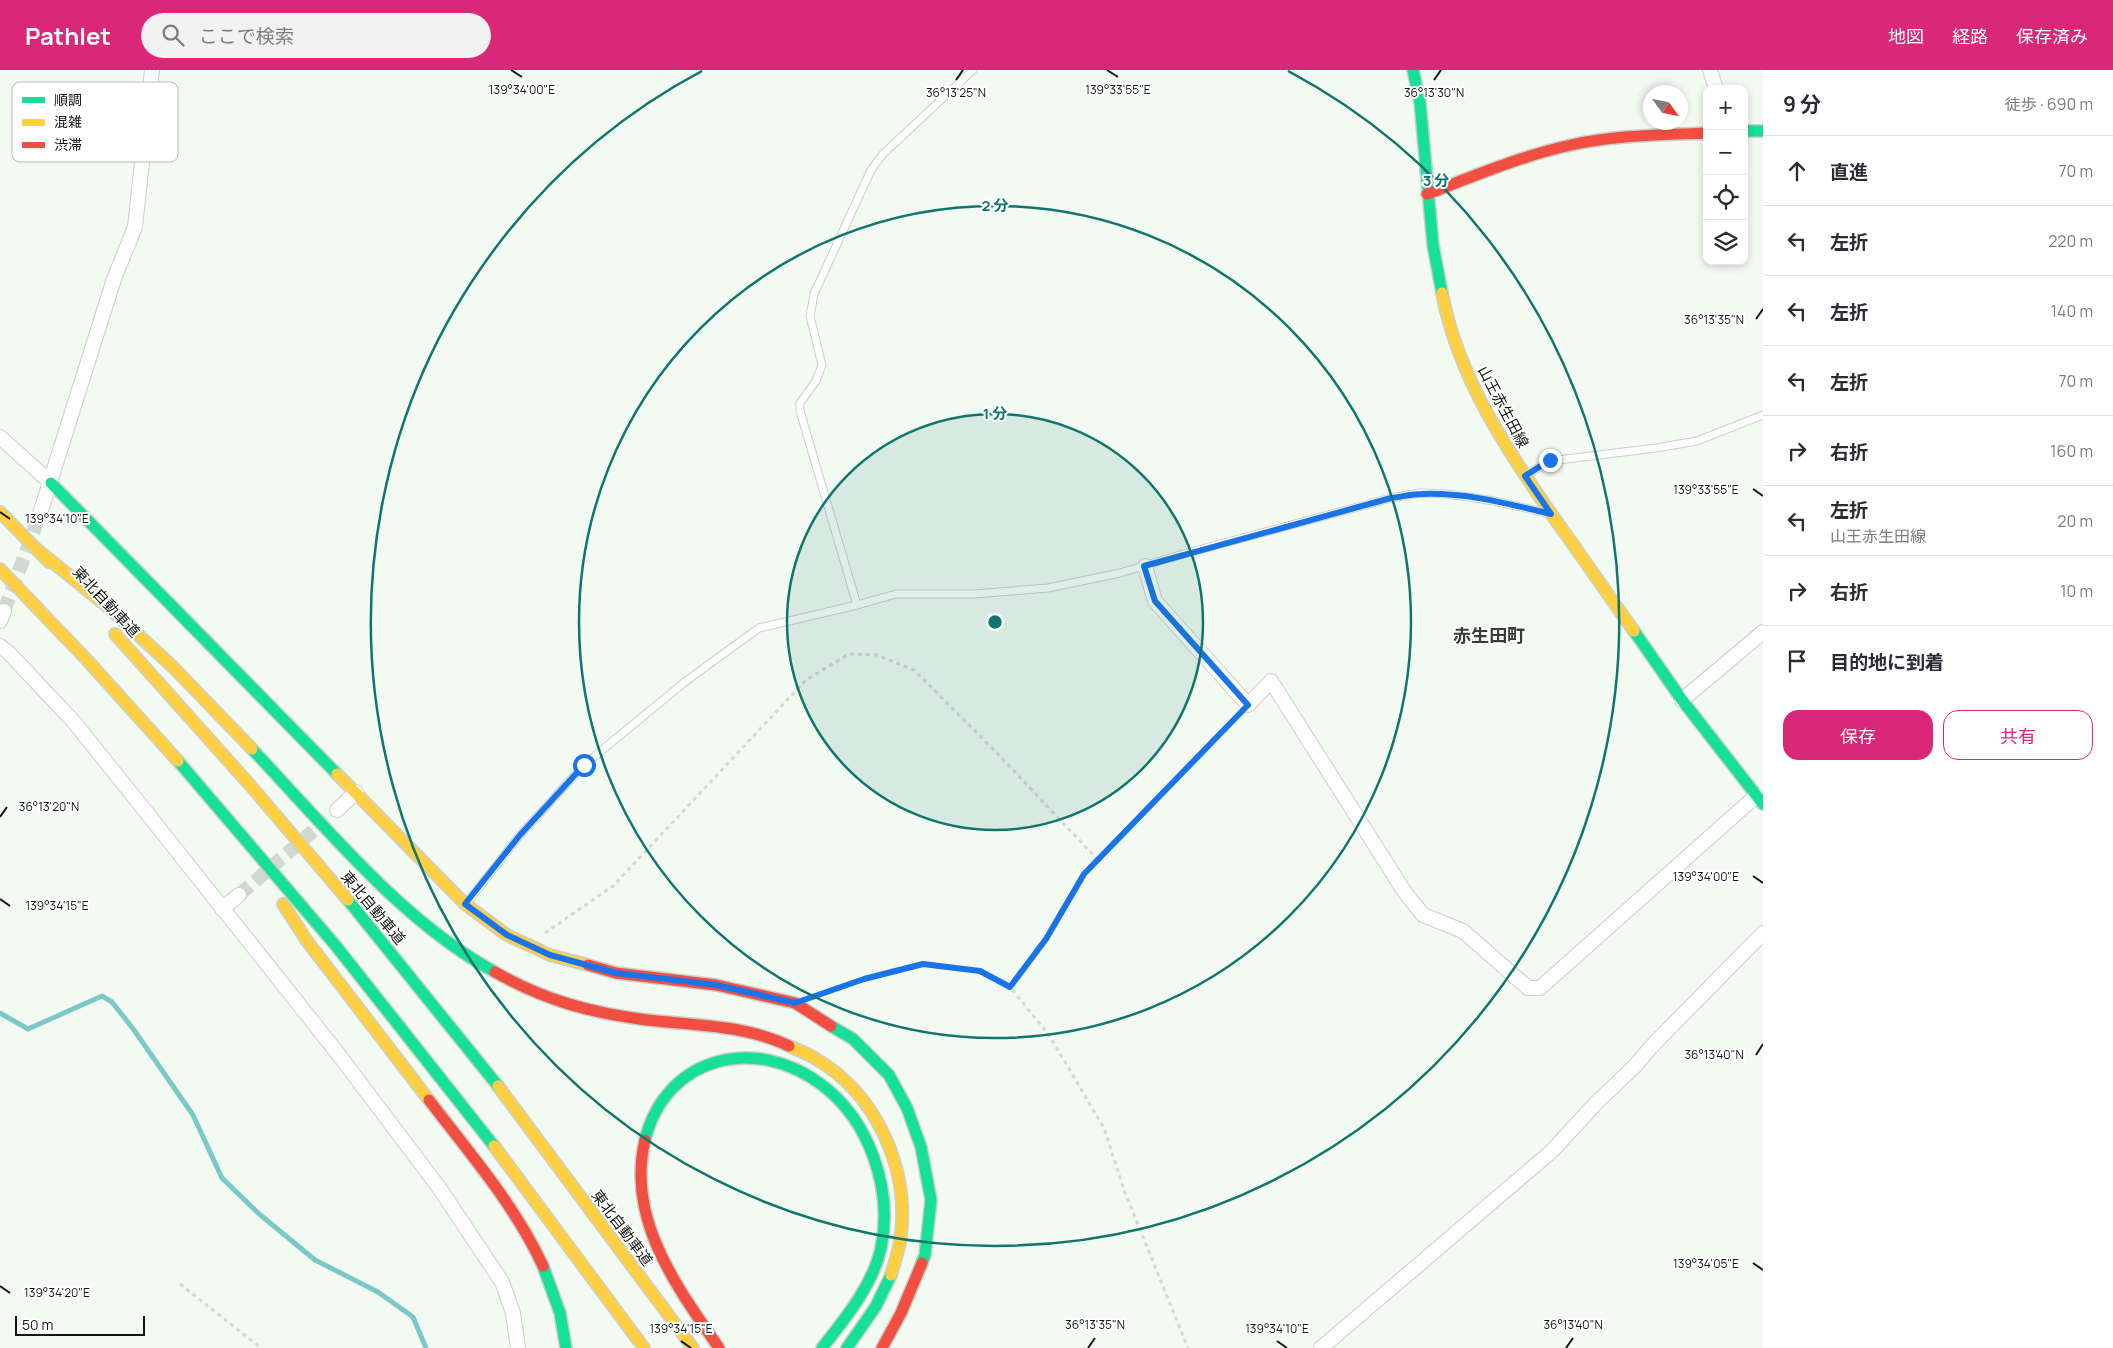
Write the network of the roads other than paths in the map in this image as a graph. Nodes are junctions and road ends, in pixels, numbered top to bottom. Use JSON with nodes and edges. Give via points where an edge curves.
{"nodes":[{"id":1,"x":973,"y":70,"type":"edge"},
{"id":2,"x":1414,"y":70,"type":"edge"},
{"id":3,"x":1710,"y":70,"type":"edge"},
{"id":4,"x":1715,"y":85,"type":"edge"},
{"id":5,"x":1748,"y":131,"type":"edge"},
{"id":6,"x":1763,"y":131,"type":"edge"},
{"id":7,"x":1703,"y":133,"type":"edge"},
{"id":8,"x":142,"y":162,"type":"edge"},
{"id":9,"x":1427,"y":194,"type":"junction"},
{"id":10,"x":1763,"y":415,"type":"edge"},
{"id":11,"x":0,"y":437,"type":"edge"},
{"id":12,"x":1525,"y":476,"type":"junction"},
{"id":13,"x":51,"y":483,"type":"junction"},
{"id":14,"x":0,"y":512,"type":"edge"},
{"id":15,"x":1551,"y":514,"type":"junction"},
{"id":16,"x":39,"y":517,"type":"tunnel mouth"},
{"id":17,"x":38,"y":551,"type":"junction"},
{"id":18,"x":1144,"y":566,"type":"junction"},
{"id":19,"x":0,"y":568,"type":"edge"},
{"id":20,"x":856,"y":605,"type":"junction"},
{"id":21,"x":94,"y":611,"type":"dead end"},
{"id":22,"x":107,"y":624,"type":"dead end"},
{"id":23,"x":1763,"y":632,"type":"edge"},
{"id":24,"x":0,"y":646,"type":"edge"},
{"id":25,"x":1682,"y":700,"type":"junction"},
{"id":26,"x":356,"y":792,"type":"junction"},
{"id":27,"x":1760,"y":800,"type":"edge"},
{"id":28,"x":337,"y":810,"type":"tunnel mouth"},
{"id":29,"x":225,"y":816,"type":"junction"},
{"id":30,"x":239,"y":895,"type":"tunnel mouth"},
{"id":31,"x":465,"y":904,"type":"junction"},
{"id":32,"x":222,"y":909,"type":"junction"},
{"id":33,"x":1763,"y":933,"type":"edge"},
{"id":34,"x":518,"y":1348,"type":"edge"},
{"id":35,"x":566,"y":1348,"type":"edge"},
{"id":36,"x":644,"y":1348,"type":"edge"},
{"id":37,"x":693,"y":1348,"type":"edge"},
{"id":38,"x":719,"y":1348,"type":"edge"},
{"id":39,"x":822,"y":1348,"type":"edge"},
{"id":40,"x":847,"y":1348,"type":"edge"},
{"id":41,"x":882,"y":1348,"type":"edge"},
{"id":42,"x":1322,"y":1348,"type":"edge"}],
"edges":[{"from":1,"to":20,"type":"lane","via":[[882,154],[871,170],[814,294],[810,316],[822,365],[800,404],[800,411]]},
{"from":2,"to":9,"type":"main road","name":"山王赤生田線","via":[[1420,102]]},
{"from":3,"to":4,"type":"street"},
{"from":5,"to":6,"type":"main road"},
{"from":7,"to":9,"type":"main road","via":[[1593,140],[1529,156]]},
{"from":8,"to":13,"type":"street","via":[[135,227],[114,279]]},
{"from":9,"to":12,"type":"main road","name":"山王赤生田線","via":[[1442,294],[1454,338],[1481,403]]},
{"from":10,"to":12,"type":"lane","via":[[1697,440],[1550,460]]},
{"from":11,"to":13,"type":"street"},
{"from":12,"to":15,"type":"main road","name":"山王赤生田線"},
{"from":13,"to":16,"type":"street"},
{"from":13,"to":26,"type":"main road"},
{"from":14,"to":17,"type":"main road","name":"東北自動車道"},
{"from":15,"to":18,"type":"lane","via":[[1494,501],[1448,494],[1420,494],[1391,498]]},
{"from":15,"to":25,"type":"main road","name":"山王赤生田線"},
{"from":17,"to":21,"type":"main road","name":"東北自動車道"},
{"from":17,"to":40,"type":"main road","via":[[108,606],[173,667],[376,880],[465,956],[499,976],[568,1004],[599,1012],[753,1034],[784,1044],[836,1072],[853,1088],[881,1126],[900,1178],[903,1204],[900,1238],[890,1278],[863,1328]]},
{"from":18,"to":20,"type":"lane","via":[[1048,588],[975,594],[896,594]]},
{"from":18,"to":27,"type":"street","via":[[1155,601],[1248,705],[1271,681],[1404,891],[1423,915],[1463,931],[1528,988],[1540,988]]},
{"from":19,"to":29,"type":"main road","via":[[131,708]]},
{"from":20,"to":31,"type":"lane","via":[[759,628],[686,680],[584,765],[520,835]]},
{"from":22,"to":37,"type":"main road","name":"東北自動車道","via":[[255,791],[409,975]]},
{"from":23,"to":25,"type":"street"},
{"from":24,"to":32,"type":"street","via":[[74,722]]},
{"from":25,"to":27,"type":"main road","name":"山王赤生田線"},
{"from":26,"to":28,"type":"street"},
{"from":26,"to":31,"type":"main road"},
{"from":29,"to":35,"type":"main road","via":[[307,941],[520,1225],[546,1272],[558,1302]]},
{"from":29,"to":36,"type":"main road","via":[[441,1078]]},
{"from":30,"to":32,"type":"street"},
{"from":31,"to":41,"type":"main road","via":[[507,935],[550,955],[616,973],[716,985],[795,1003],[853,1039],[889,1075],[907,1108],[921,1147],[931,1200],[925,1255],[902,1313]]},
{"from":32,"to":34,"type":"street","via":[[339,1055],[482,1250],[502,1282],[513,1313]]},
{"from":33,"to":42,"type":"street","via":[[1552,1151]]},
{"from":38,"to":39,"type":"main road","via":[[668,1272],[654,1241],[643,1204],[640,1176],[642,1146],[648,1122],[659,1101],[679,1081],[699,1068],[722,1060],[746,1057],[792,1067],[836,1097],[866,1138],[877,1166],[885,1222],[880,1248],[872,1274],[859,1298]]}]}
